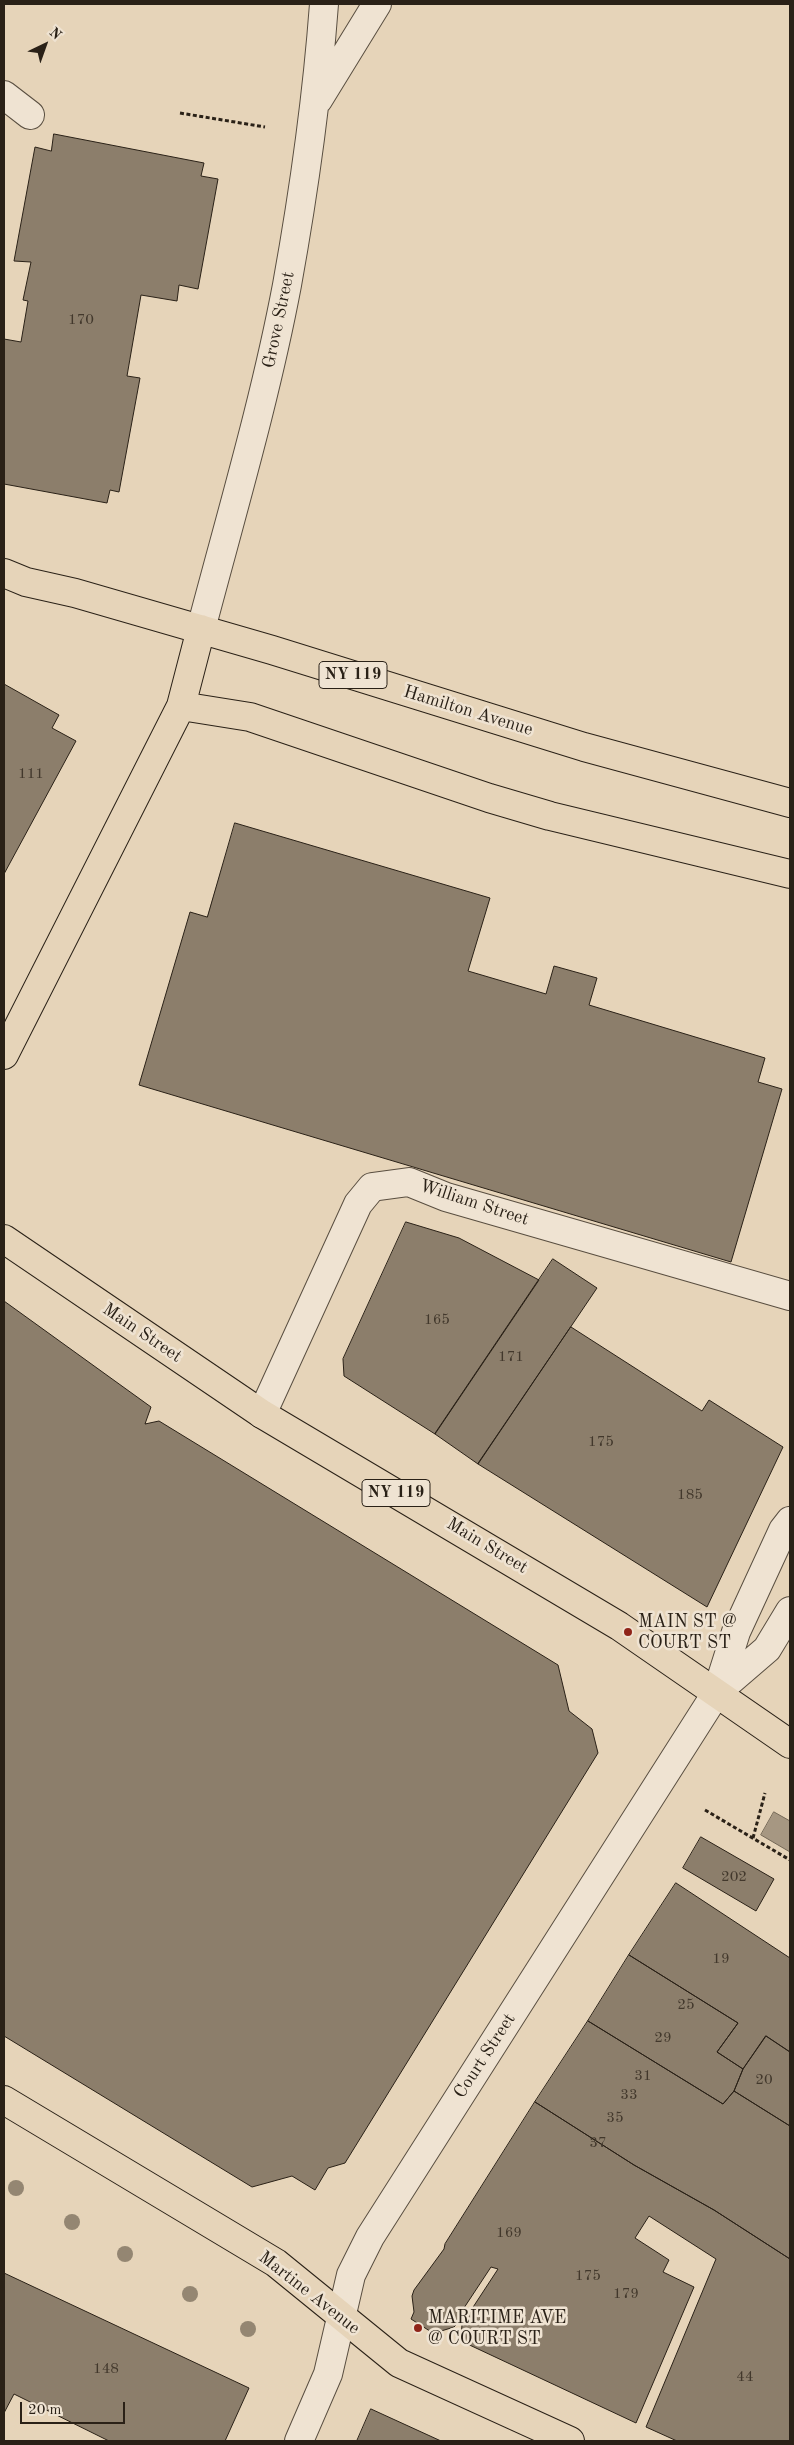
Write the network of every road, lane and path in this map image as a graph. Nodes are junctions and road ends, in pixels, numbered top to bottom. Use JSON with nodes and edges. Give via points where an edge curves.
{"nodes":[{"id":1,"x":324,"y":4,"type":"edge"},
{"id":2,"x":377,"y":4,"type":"edge"},
{"id":3,"x":4,"y":95,"type":"edge"},
{"id":4,"x":316,"y":104,"type":"junction"},
{"id":5,"x":180,"y":113,"type":"dead end"},
{"id":6,"x":30,"y":115,"type":"dead end"},
{"id":7,"x":265,"y":127,"type":"dead end"},
{"id":8,"x":4,"y":573,"type":"edge"},
{"id":9,"x":201,"y":629,"type":"junction"},
{"id":10,"x":181,"y":706,"type":"junction"},
{"id":11,"x":790,"y":803,"type":"edge"},
{"id":12,"x":790,"y":874,"type":"edge"},
{"id":13,"x":4,"y":1055,"type":"edge"},
{"id":14,"x":4,"y":1239,"type":"edge"},
{"id":15,"x":790,"y":1296,"type":"edge"},
{"id":16,"x":262,"y":1414,"type":"junction"},
{"id":17,"x":790,"y":1521,"type":"edge"},
{"id":18,"x":790,"y":1611,"type":"edge"},
{"id":19,"x":717,"y":1692,"type":"junction"},
{"id":20,"x":790,"y":1744,"type":"edge"},
{"id":21,"x":765,"y":1792,"type":"dead end"},
{"id":22,"x":705,"y":1810,"type":"dead end"},
{"id":23,"x":754,"y":1838,"type":"junction"},
{"id":24,"x":790,"y":1860,"type":"edge"},
{"id":25,"x":4,"y":2100,"type":"edge"},
{"id":26,"x":341,"y":2317,"type":"junction"},
{"id":27,"x":299,"y":2441,"type":"edge"},
{"id":28,"x":570,"y":2441,"type":"edge"}],
"edges":[{"from":1,"to":4,"type":"street","name":"Grove Street"},
{"from":2,"to":4,"type":"street"},
{"from":3,"to":6,"type":"street"},
{"from":4,"to":9,"type":"street","name":"Grove Street","via":[[287,286]]},
{"from":5,"to":7,"type":"path"},
{"from":8,"to":9,"type":"main road","name":"Hamilton Avenue","number":"NY 119","via":[[26,582]]},
{"from":9,"to":10,"type":"main road"},
{"from":9,"to":11,"type":"main road","name":"Hamilton Avenue","number":"NY 119","via":[[584,747]]},
{"from":10,"to":12,"type":"main road","via":[[250,717],[550,816]]},
{"from":10,"to":13,"type":"main road"},
{"from":14,"to":16,"type":"main road","name":"Main Street","number":"NY 119"},
{"from":15,"to":16,"type":"street","name":"William Street","via":[[446,1197],[409,1182],[372,1187],[364,1195]]},
{"from":16,"to":19,"type":"main road","name":"Main Street","number":"NY 119","via":[[595,1611]]},
{"from":17,"to":19,"type":"street","via":[[736,1632]]},
{"from":18,"to":19,"type":"street","via":[[768,1649]]},
{"from":19,"to":20,"type":"main road","name":"Main Street","number":"NY 119"},
{"from":19,"to":26,"type":"street","name":"Court Street","via":[[370,2237],[351,2275]]},
{"from":21,"to":23,"type":"path"},
{"from":22,"to":23,"type":"path"},
{"from":23,"to":24,"type":"path"},
{"from":25,"to":26,"type":"main road","name":"Martine Avenue","via":[[276,2263]]},
{"from":26,"to":27,"type":"street","name":"Court Street","via":[[328,2374]]},
{"from":26,"to":28,"type":"main road","name":"Martine Avenue","via":[[399,2363]]}]}
